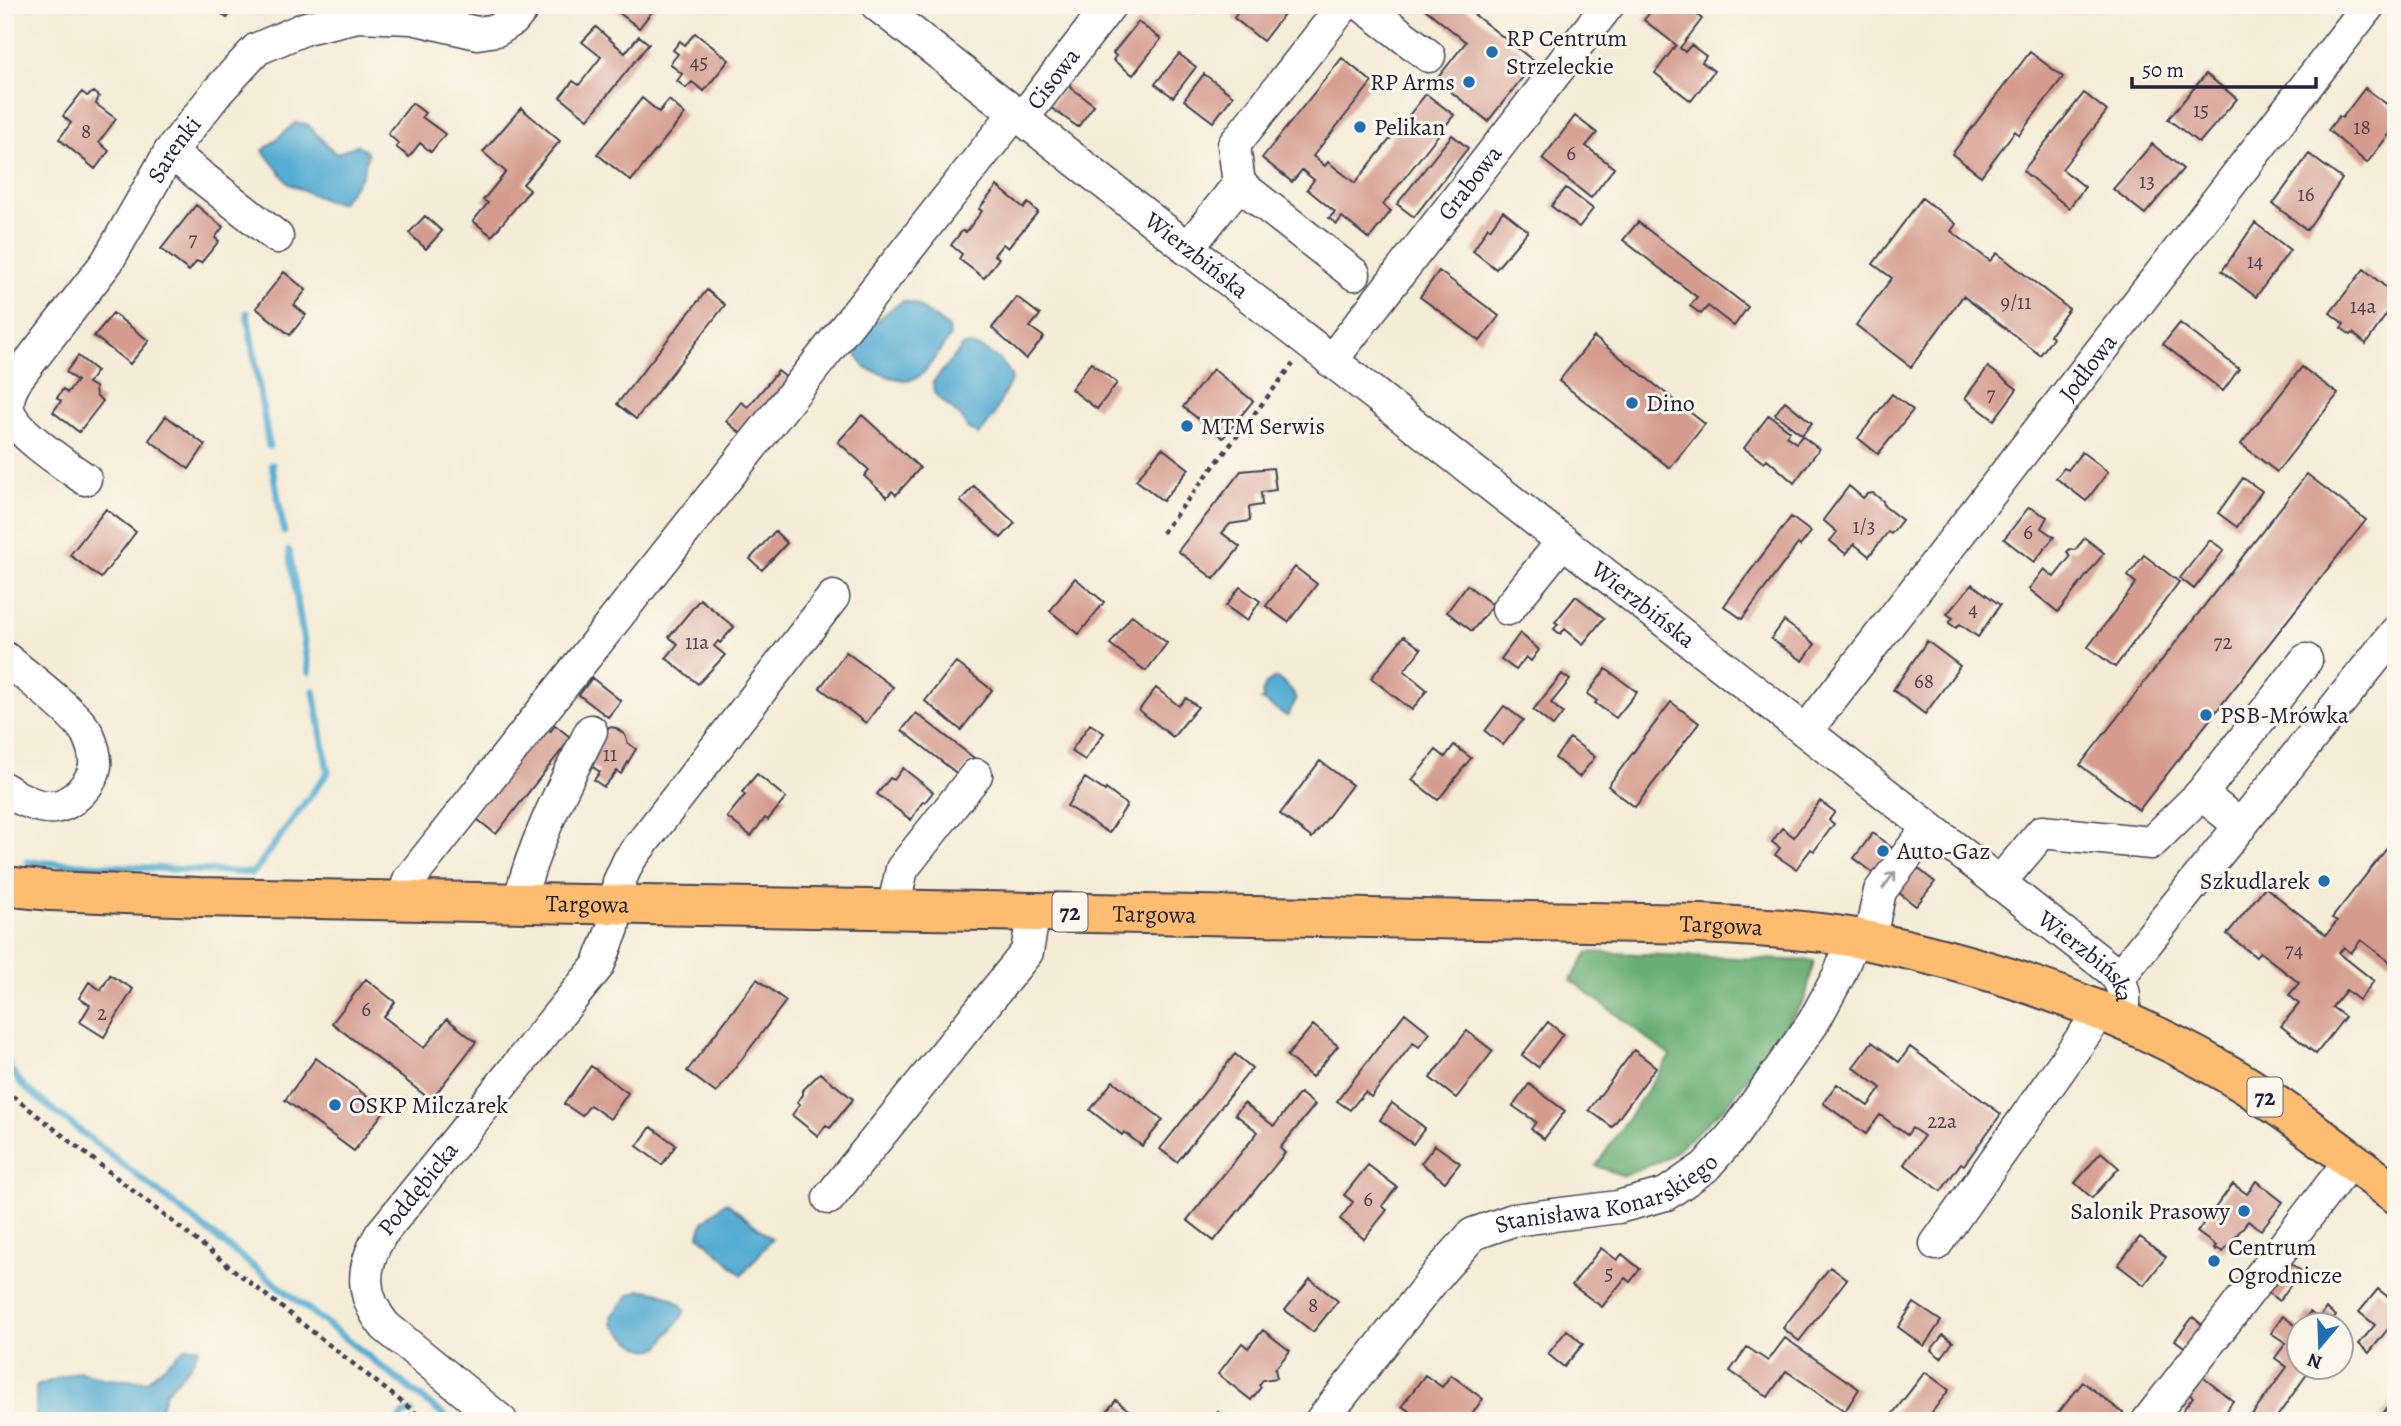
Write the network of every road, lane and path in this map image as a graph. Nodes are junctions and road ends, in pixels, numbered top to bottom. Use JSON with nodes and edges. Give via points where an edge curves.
{"nodes":[{"id":1,"x":525,"y":5,"type":"edge"},
{"id":2,"x":877,"y":5,"type":"edge"},
{"id":3,"x":1110,"y":5,"type":"edge"},
{"id":4,"x":1344,"y":5,"type":"edge"},
{"id":5,"x":1362,"y":5,"type":"edge"},
{"id":6,"x":1608,"y":5,"type":"edge"},
{"id":7,"x":2369,"y":5,"type":"edge"},
{"id":8,"x":1429,"y":56,"type":"dead end"},
{"id":9,"x":1018,"y":116,"type":"junction"},
{"id":10,"x":170,"y":152,"type":"junction"},
{"id":11,"x":1239,"y":184,"type":"junction"},
{"id":12,"x":277,"y":237,"type":"dead end"},
{"id":13,"x":1187,"y":249,"type":"junction"},
{"id":14,"x":1354,"y":274,"type":"dead end"},
{"id":15,"x":1320,"y":352,"type":"junction"},
{"id":16,"x":85,"y":479,"type":"dead end"},
{"id":17,"x":1162,"y":533,"type":"dead end"},
{"id":18,"x":1563,"y":541,"type":"junction"},
{"id":19,"x":833,"y":597,"type":"dead end"},
{"id":20,"x":1508,"y":609,"type":"dead end"},
{"id":21,"x":2396,"y":632,"type":"edge"},
{"id":22,"x":5,"y":658,"type":"edge"},
{"id":23,"x":2306,"y":660,"type":"dead end"},
{"id":24,"x":1806,"y":730,"type":"junction"},
{"id":25,"x":591,"y":731,"type":"dead end"},
{"id":26,"x":976,"y":775,"type":"dead end"},
{"id":27,"x":5,"y":789,"type":"edge"},
{"id":28,"x":2201,"y":794,"type":"junction"},
{"id":29,"x":2241,"y":826,"type":"junction"},
{"id":30,"x":1928,"y":828,"type":"junction"},
{"id":31,"x":1999,"y":883,"type":"junction"},
{"id":32,"x":5,"y":886,"type":"edge"},
{"id":33,"x":403,"y":901,"type":"junction"},
{"id":34,"x":519,"y":903,"type":"junction"},
{"id":35,"x":617,"y":904,"type":"junction"},
{"id":36,"x":893,"y":909,"type":"junction"},
{"id":37,"x":1034,"y":911,"type":"junction"},
{"id":38,"x":1862,"y":940,"type":"junction"},
{"id":39,"x":2118,"y":978,"type":"junction"},
{"id":40,"x":2112,"y":1015,"type":"junction"},
{"id":41,"x":5,"y":1090,"type":"edge"},
{"id":42,"x":2350,"y":1161,"type":"junction"},
{"id":43,"x":2396,"y":1194,"type":"edge"},
{"id":44,"x":829,"y":1198,"type":"dead end"},
{"id":45,"x":1936,"y":1244,"type":"dead end"},
{"id":46,"x":426,"y":1421,"type":"edge"},
{"id":47,"x":501,"y":1421,"type":"edge"},
{"id":48,"x":1321,"y":1421,"type":"edge"},
{"id":49,"x":2148,"y":1421,"type":"edge"}],
"edges":[{"from":1,"to":10,"type":"street","name":"Sarenki","via":[[513,20],[496,30],[477,33],[412,18],[367,16],[281,38],[257,49]]},
{"from":2,"to":9,"type":"street","name":"Wierzbińska"},
{"from":3,"to":9,"type":"street","name":"Cisowa"},
{"from":4,"to":11,"type":"street","via":[[1234,145]]},
{"from":5,"to":8,"type":"street"},
{"from":6,"to":15,"type":"street","name":"Grabowa"},
{"from":7,"to":24,"type":"street","name":"Jodłowa"},
{"from":9,"to":13,"type":"street","name":"Wierzbińska"},
{"from":9,"to":33,"type":"street","name":"Cisowa","via":[[409,880]]},
{"from":10,"to":12,"type":"street"},
{"from":10,"to":16,"type":"street","name":"Sarenki","via":[[107,261],[9,392],[9,413],[19,427]]},
{"from":11,"to":13,"type":"street"},
{"from":11,"to":14,"type":"street"},
{"from":13,"to":15,"type":"street","name":"Wierzbińska"},
{"from":15,"to":17,"type":"path"},
{"from":15,"to":18,"type":"street","name":"Wierzbińska"},
{"from":18,"to":20,"type":"street"},
{"from":18,"to":24,"type":"street","name":"Wierzbińska"},
{"from":19,"to":35,"type":"street","name":"Poddębicka","via":[[629,860],[619,882]]},
{"from":21,"to":29,"type":"street"},
{"from":22,"to":27,"type":"street","via":[[87,731],[95,766],[88,784],[55,807],[33,803]]},
{"from":23,"to":28,"type":"street"},
{"from":24,"to":30,"type":"street","name":"Wierzbińska"},
{"from":25,"to":34,"type":"street","via":[[528,865]]},
{"from":26,"to":36,"type":"street","via":[[902,869]]},
{"from":28,"to":29,"type":"street"},
{"from":28,"to":31,"type":"street","via":[[2151,843],[2042,832]]},
{"from":29,"to":39,"type":"street"},
{"from":30,"to":31,"type":"street","name":"Wierzbińska"},
{"from":38,"to":30,"type":"street","name":"Stanisława Konarskiego","one_way":true,"via":[[1880,891]]},
{"from":31,"to":39,"type":"street","name":"Wierzbińska"},
{"from":32,"to":33,"type":"main road","name":"Targowa","number":"72","via":[[199,897]]},
{"from":33,"to":34,"type":"main road","name":"Targowa","number":"72"},
{"from":34,"to":35,"type":"main road","name":"Targowa","number":"72"},
{"from":35,"to":36,"type":"main road","name":"Targowa","number":"72"},
{"from":35,"to":47,"type":"street","name":"Poddębicka","via":[[598,965],[380,1234],[367,1266],[369,1296],[385,1326]]},
{"from":36,"to":37,"type":"main road","name":"Targowa","number":"72"},
{"from":37,"to":38,"type":"main road","name":"Targowa","number":"72","via":[[1702,924]]},
{"from":37,"to":44,"type":"street","via":[[1027,951]]},
{"from":38,"to":40,"type":"main road","name":"Targowa","number":"72","via":[[1999,974]]},
{"from":38,"to":48,"type":"street","name":"Stanisława Konarskiego","via":[[1813,1023],[1705,1167],[1666,1194],[1618,1207],[1513,1220],[1473,1234]]},
{"from":39,"to":40,"type":"street","name":"Wierzbińska","via":[[2125,995]]},
{"from":40,"to":42,"type":"main road","name":"Wierzbińska","number":"72","via":[[2216,1066],[2280,1107]]},
{"from":40,"to":45,"type":"street"},
{"from":41,"to":46,"type":"path"},
{"from":42,"to":43,"type":"main road","name":"Wierzbińska","number":"72"},
{"from":42,"to":49,"type":"street"}]}
